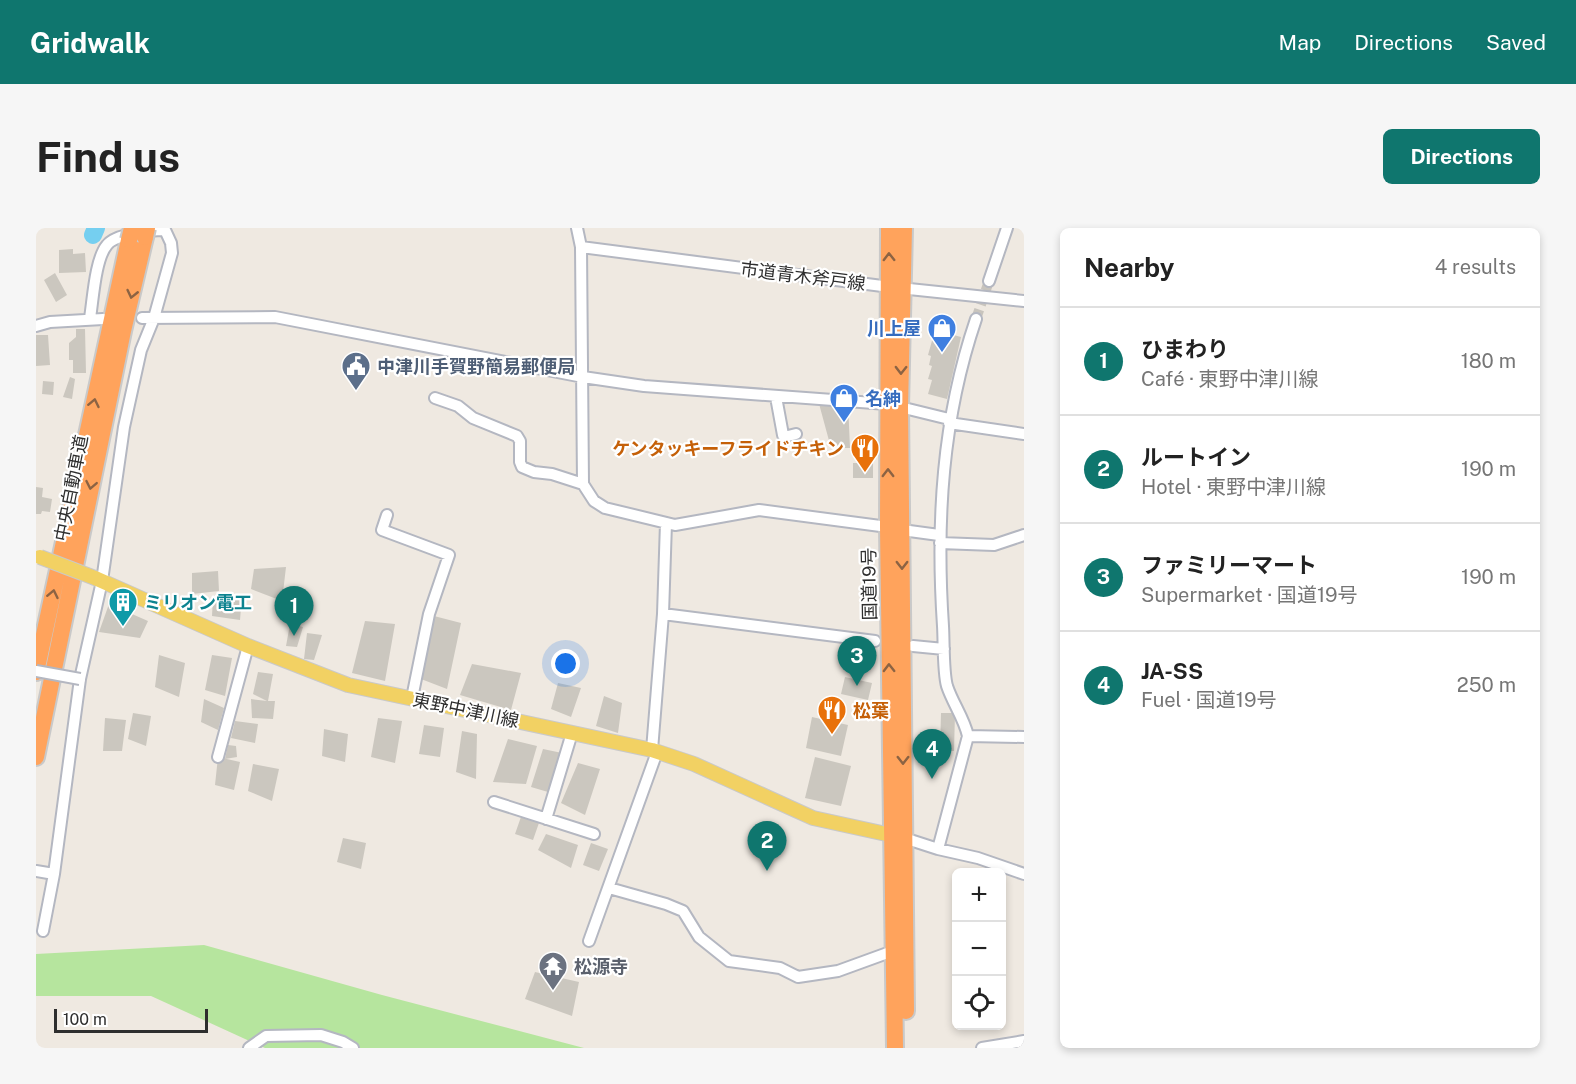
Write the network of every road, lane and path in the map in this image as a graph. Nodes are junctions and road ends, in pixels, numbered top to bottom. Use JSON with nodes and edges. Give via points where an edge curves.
{"nodes":[{"id":1,"x":577,"y":228,"type":"edge"},
{"id":2,"x":889,"y":228,"type":"edge"},
{"id":3,"x":904,"y":228,"type":"edge"},
{"id":4,"x":1007,"y":228,"type":"edge"},
{"id":5,"x":144,"y":232,"type":"edge"},
{"id":6,"x":582,"y":247,"type":"junction"},
{"id":7,"x":989,"y":281,"type":"tunnel mouth"},
{"id":8,"x":896,"y":288,"type":"junction"},
{"id":9,"x":1024,"y":301,"type":"edge"},
{"id":10,"x":90,"y":318,"type":"junction"},
{"id":11,"x":148,"y":318,"type":"junction"},
{"id":12,"x":103,"y":319,"type":"dead end"},
{"id":13,"x":976,"y":319,"type":"tunnel mouth"},
{"id":14,"x":36,"y":326,"type":"edge"},
{"id":15,"x":583,"y":377,"type":"junction"},
{"id":16,"x":776,"y":397,"type":"junction"},
{"id":17,"x":435,"y":398,"type":"dead end"},
{"id":18,"x":894,"y":405,"type":"junction"},
{"id":19,"x":949,"y":421,"type":"junction"},
{"id":20,"x":796,"y":434,"type":"dead end"},
{"id":21,"x":1024,"y":434,"type":"edge"},
{"id":22,"x":583,"y":484,"type":"junction"},
{"id":23,"x":387,"y":514,"type":"dead end"},
{"id":24,"x":666,"y":523,"type":"junction"},
{"id":25,"x":895,"y":529,"type":"junction"},
{"id":26,"x":1024,"y":535,"type":"edge"},
{"id":27,"x":940,"y":539,"type":"junction"},
{"id":28,"x":38,"y":556,"type":"edge"},
{"id":29,"x":99,"y":580,"type":"junction"},
{"id":30,"x":663,"y":614,"type":"junction"},
{"id":31,"x":875,"y":641,"type":"dead end"},
{"id":32,"x":248,"y":646,"type":"junction"},
{"id":33,"x":914,"y":646,"type":"dead end"},
{"id":34,"x":944,"y":649,"type":"junction"},
{"id":35,"x":36,"y":671,"type":"edge"},
{"id":36,"x":80,"y":679,"type":"junction"},
{"id":37,"x":412,"y":699,"type":"junction"},
{"id":38,"x":572,"y":733,"type":"junction"},
{"id":39,"x":968,"y":736,"type":"junction"},
{"id":40,"x":1024,"y":737,"type":"edge"},
{"id":41,"x":655,"y":751,"type":"junction"},
{"id":42,"x":36,"y":757,"type":"edge"},
{"id":43,"x":218,"y":757,"type":"dead end"},
{"id":44,"x":494,"y":802,"type":"dead end"},
{"id":45,"x":546,"y":819,"type":"junction"},
{"id":46,"x":594,"y":834,"type":"dead end"},
{"id":47,"x":897,"y":836,"type":"junction"},
{"id":48,"x":938,"y":849,"type":"junction"},
{"id":49,"x":36,"y":871,"type":"edge"},
{"id":50,"x":54,"y":874,"type":"junction"},
{"id":51,"x":1024,"y":874,"type":"edge"},
{"id":52,"x":609,"y":888,"type":"junction"},
{"id":53,"x":43,"y":931,"type":"dead end"},
{"id":54,"x":589,"y":941,"type":"dead end"},
{"id":55,"x":893,"y":951,"type":"junction"},
{"id":56,"x":1024,"y":1041,"type":"edge"},
{"id":57,"x":900,"y":1046,"type":"edge"},
{"id":58,"x":249,"y":1048,"type":"edge"},
{"id":59,"x":353,"y":1048,"type":"edge"},
{"id":60,"x":982,"y":1048,"type":"edge"}],
"edges":[{"from":1,"to":6,"type":"street"},
{"from":8,"to":2,"type":"highway","name":"国道19号","one_way":true},
{"from":3,"to":8,"type":"highway","name":"国道19号"},
{"from":4,"to":7,"type":"street"},
{"from":5,"to":10,"type":"street","via":[[107,244],[99,265]]},
{"from":5,"to":11,"type":"street","via":[[165,230],[172,253]]},
{"from":35,"to":5,"type":"highway","name":"中央自動車道","one_way":true},
{"from":5,"to":42,"type":"highway","name":"中央自動車道","one_way":true},
{"from":6,"to":8,"type":"street","name":"市道青木斧戸線"},
{"from":6,"to":15,"type":"street"},
{"from":8,"to":9,"type":"street","name":"市道青木斧戸線"},
{"from":8,"to":18,"type":"highway","name":"国道19号"},
{"from":10,"to":12,"type":"street"},
{"from":10,"to":14,"type":"street"},
{"from":11,"to":15,"type":"street","via":[[275,317]]},
{"from":11,"to":29,"type":"street","via":[[124,427]]},
{"from":13,"to":19,"type":"street"},
{"from":15,"to":16,"type":"street"},
{"from":15,"to":22,"type":"street"},
{"from":16,"to":18,"type":"street"},
{"from":16,"to":20,"type":"street","via":[[783,435]]},
{"from":17,"to":22,"type":"street","via":[[517,436],[522,467]]},
{"from":18,"to":19,"type":"street"},
{"from":18,"to":25,"type":"highway","name":"国道19号"},
{"from":19,"to":21,"type":"street"},
{"from":19,"to":27,"type":"street"},
{"from":22,"to":24,"type":"street","via":[[594,501],[605,508]]},
{"from":23,"to":37,"type":"street","via":[[382,530],[449,555],[429,614]]},
{"from":24,"to":25,"type":"street","via":[[675,525],[759,510]]},
{"from":24,"to":30,"type":"street"},
{"from":25,"to":27,"type":"street"},
{"from":25,"to":47,"type":"highway","name":"国道19号"},
{"from":26,"to":27,"type":"street","via":[[993,545]]},
{"from":27,"to":34,"type":"street"},
{"from":28,"to":29,"type":"main road","name":"東野中津川線","bridge":true},
{"from":29,"to":32,"type":"main road","name":"東野中津川線"},
{"from":29,"to":36,"type":"street"},
{"from":30,"to":31,"type":"street"},
{"from":30,"to":41,"type":"street"},
{"from":32,"to":37,"type":"main road","name":"東野中津川線","via":[[348,685]]},
{"from":32,"to":43,"type":"street"},
{"from":33,"to":34,"type":"street"},
{"from":34,"to":39,"type":"street","via":[[947,685]]},
{"from":35,"to":36,"type":"street","bridge":true},
{"from":36,"to":50,"type":"street"},
{"from":37,"to":38,"type":"main road","name":"東野中津川線"},
{"from":38,"to":41,"type":"main road","name":"東野中津川線"},
{"from":38,"to":45,"type":"street"},
{"from":39,"to":40,"type":"street"},
{"from":39,"to":48,"type":"street"},
{"from":41,"to":47,"type":"main road","name":"東野中津川線","via":[[694,764],[813,818]]},
{"from":41,"to":52,"type":"street"},
{"from":44,"to":45,"type":"street"},
{"from":45,"to":46,"type":"street"},
{"from":47,"to":48,"type":"street"},
{"from":47,"to":55,"type":"highway","name":"国道19号"},
{"from":47,"to":57,"type":"highway","name":"国道19号"},
{"from":48,"to":51,"type":"street"},
{"from":49,"to":50,"type":"street"},
{"from":50,"to":53,"type":"street"},
{"from":52,"to":54,"type":"street"},
{"from":52,"to":55,"type":"street","via":[[683,911],[699,937],[729,961],[780,968],[798,977],[838,971]]},
{"from":55,"to":57,"type":"highway","name":"国道19号"},
{"from":56,"to":60,"type":"street"},
{"from":58,"to":59,"type":"street","via":[[266,1036],[321,1035]]}]}
